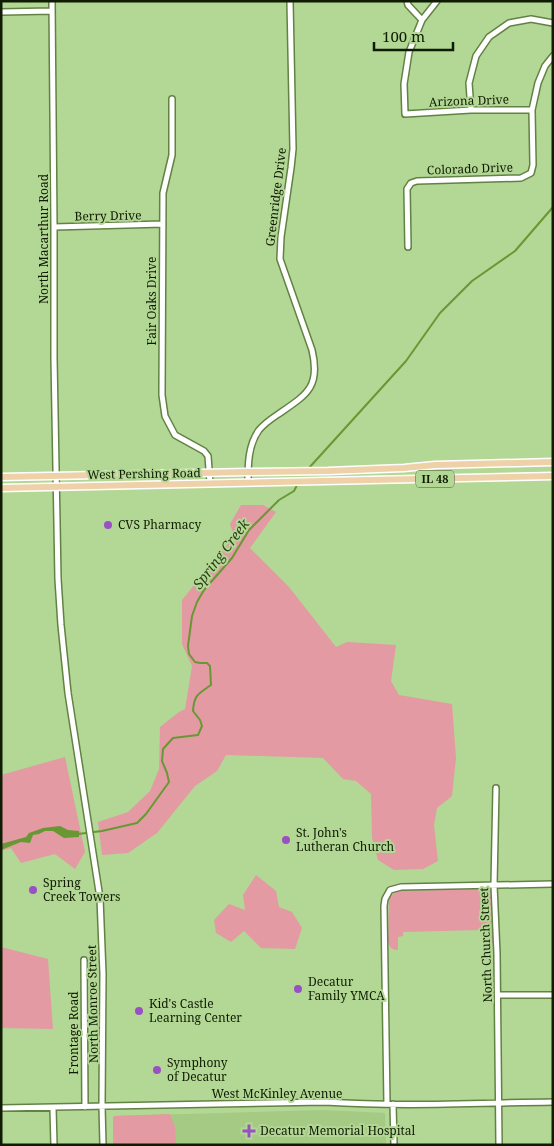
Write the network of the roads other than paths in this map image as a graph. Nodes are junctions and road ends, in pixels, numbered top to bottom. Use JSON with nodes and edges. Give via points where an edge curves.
{"nodes":[{"id":1,"x":52,"y":1,"type":"edge"},
{"id":2,"x":290,"y":1,"type":"edge"},
{"id":3,"x":407,"y":1,"type":"edge"},
{"id":4,"x":437,"y":1,"type":"edge"},
{"id":5,"x":52,"y":11,"type":"junction"},
{"id":6,"x":1,"y":12,"type":"edge"},
{"id":7,"x":422,"y":20,"type":"junction"},
{"id":8,"x":553,"y":23,"type":"edge"},
{"id":9,"x":553,"y":56,"type":"edge"},
{"id":10,"x":172,"y":99,"type":"dead end"},
{"id":11,"x":471,"y":110,"type":"junction"},
{"id":12,"x":532,"y":110,"type":"junction"},
{"id":13,"x":163,"y":224,"type":"junction"},
{"id":14,"x":54,"y":227,"type":"junction"},
{"id":15,"x":408,"y":247,"type":"dead end"},
{"id":16,"x":552,"y":461,"type":"edge"},
{"id":17,"x":248,"y":472,"type":"junction"},
{"id":18,"x":209,"y":473,"type":"junction"},
{"id":19,"x":56,"y":476,"type":"junction"},
{"id":20,"x":539,"y":476,"type":"junction"},
{"id":21,"x":553,"y":476,"type":"edge"},
{"id":22,"x":1,"y":477,"type":"edge"},
{"id":23,"x":248,"y":482,"type":"junction"},
{"id":24,"x":553,"y":482,"type":"edge"},
{"id":25,"x":210,"y":483,"type":"junction"},
{"id":26,"x":56,"y":487,"type":"junction"},
{"id":27,"x":1,"y":488,"type":"edge"},
{"id":28,"x":496,"y":788,"type":"dead end"},
{"id":29,"x":88,"y":820,"type":"joint"},
{"id":30,"x":553,"y":884,"type":"edge"},
{"id":31,"x":494,"y":885,"type":"junction"},
{"id":32,"x":84,"y":960,"type":"dead end"},
{"id":33,"x":498,"y":995,"type":"junction"},
{"id":34,"x":553,"y":995,"type":"edge"},
{"id":35,"x":553,"y":1102,"type":"edge"},
{"id":36,"x":499,"y":1103,"type":"junction"},
{"id":37,"x":390,"y":1104,"type":"junction"},
{"id":38,"x":102,"y":1106,"type":"junction"},
{"id":39,"x":85,"y":1107,"type":"junction"},
{"id":40,"x":1,"y":1108,"type":"edge"},
{"id":41,"x":53,"y":1108,"type":"junction"},
{"id":42,"x":54,"y":1145,"type":"edge"},
{"id":43,"x":103,"y":1145,"type":"edge"},
{"id":44,"x":394,"y":1145,"type":"edge"},
{"id":45,"x":499,"y":1145,"type":"edge"}],
"edges":[{"from":1,"to":5,"type":"street","name":"North Macarthur Road"},
{"from":2,"to":17,"type":"street","name":"Greenridge Drive","via":[[293,149],[280,259],[312,350],[315,375],[312,386],[298,400],[258,432],[250,451]]},
{"from":3,"to":7,"type":"street"},
{"from":4,"to":7,"type":"street"},
{"from":5,"to":6,"type":"street"},
{"from":5,"to":14,"type":"street","name":"North Macarthur Road"},
{"from":7,"to":11,"type":"street","name":"Arizona Drive","via":[[409,52],[404,84],[405,114]]},
{"from":8,"to":11,"type":"street","via":[[532,19],[508,23],[489,36],[476,56],[469,84]]},
{"from":9,"to":12,"type":"street","name":"Colorado Drive","via":[[538,84]]},
{"from":10,"to":13,"type":"street","name":"Fair Oaks Drive","via":[[172,155],[163,193]]},
{"from":11,"to":12,"type":"street","name":"Arizona Drive"},
{"from":12,"to":15,"type":"street","name":"Colorado Drive","via":[[534,165],[531,173],[521,178],[411,183],[407,189]]},
{"from":13,"to":14,"type":"street","name":"Berry Drive"},
{"from":13,"to":18,"type":"street","name":"Fair Oaks Drive","via":[[162,395],[165,416],[175,435],[208,456]]},
{"from":14,"to":19,"type":"street","name":"North Macarthur Road"},
{"from":16,"to":17,"type":"main road","name":"West Pershing Road","number":"IL 48"},
{"from":17,"to":18,"type":"main road","name":"West Pershing Road","number":"IL 48"},
{"from":17,"to":23,"type":"street","name":"Greenridge Drive"},
{"from":18,"to":19,"type":"main road","name":"West Pershing Road","number":"IL 48"},
{"from":18,"to":25,"type":"street","name":"Fair Oaks Drive"},
{"from":19,"to":22,"type":"main road","name":"West Pershing Road","number":"IL 48"},
{"from":19,"to":26,"type":"street","name":"North Macarthur Road"},
{"from":20,"to":21,"type":"main road","number":"IL 48"},
{"from":20,"to":23,"type":"main road","name":"West Pershing Road","number":"IL 48"},
{"from":20,"to":24,"type":"main road"},
{"from":23,"to":25,"type":"main road","name":"West Pershing Road","number":"IL 48"},
{"from":25,"to":26,"type":"main road","name":"West Pershing Road","number":"IL 48"},
{"from":26,"to":27,"type":"main road","name":"West Pershing Road","number":"IL 48"},
{"from":26,"to":29,"type":"street","name":"North Macarthur Road","via":[[64,659]]},
{"from":28,"to":31,"type":"street","name":"North Church Street"},
{"from":29,"to":38,"type":"street","name":"North Monroe Street","via":[[102,928]]},
{"from":30,"to":31,"type":"street"},
{"from":31,"to":33,"type":"street","name":"North Church Street"},
{"from":31,"to":37,"type":"street","via":[[400,887],[390,890],[385,899],[385,1053]]},
{"from":32,"to":39,"type":"street","name":"Frontage Road"},
{"from":33,"to":34,"type":"street"},
{"from":33,"to":36,"type":"street","name":"North Church Street"},
{"from":35,"to":36,"type":"street","name":"West McKinley Avenue"},
{"from":36,"to":37,"type":"street","name":"West McKinley Avenue"},
{"from":36,"to":45,"type":"street","name":"North Church Street"},
{"from":37,"to":38,"type":"street","name":"West McKinley Avenue"},
{"from":37,"to":44,"type":"street"},
{"from":38,"to":39,"type":"street","name":"West McKinley Avenue"},
{"from":38,"to":43,"type":"street","name":"North Monroe Street"},
{"from":39,"to":41,"type":"street","name":"West McKinley Avenue"},
{"from":40,"to":41,"type":"street","name":"West McKinley Avenue"},
{"from":41,"to":42,"type":"street"}]}
